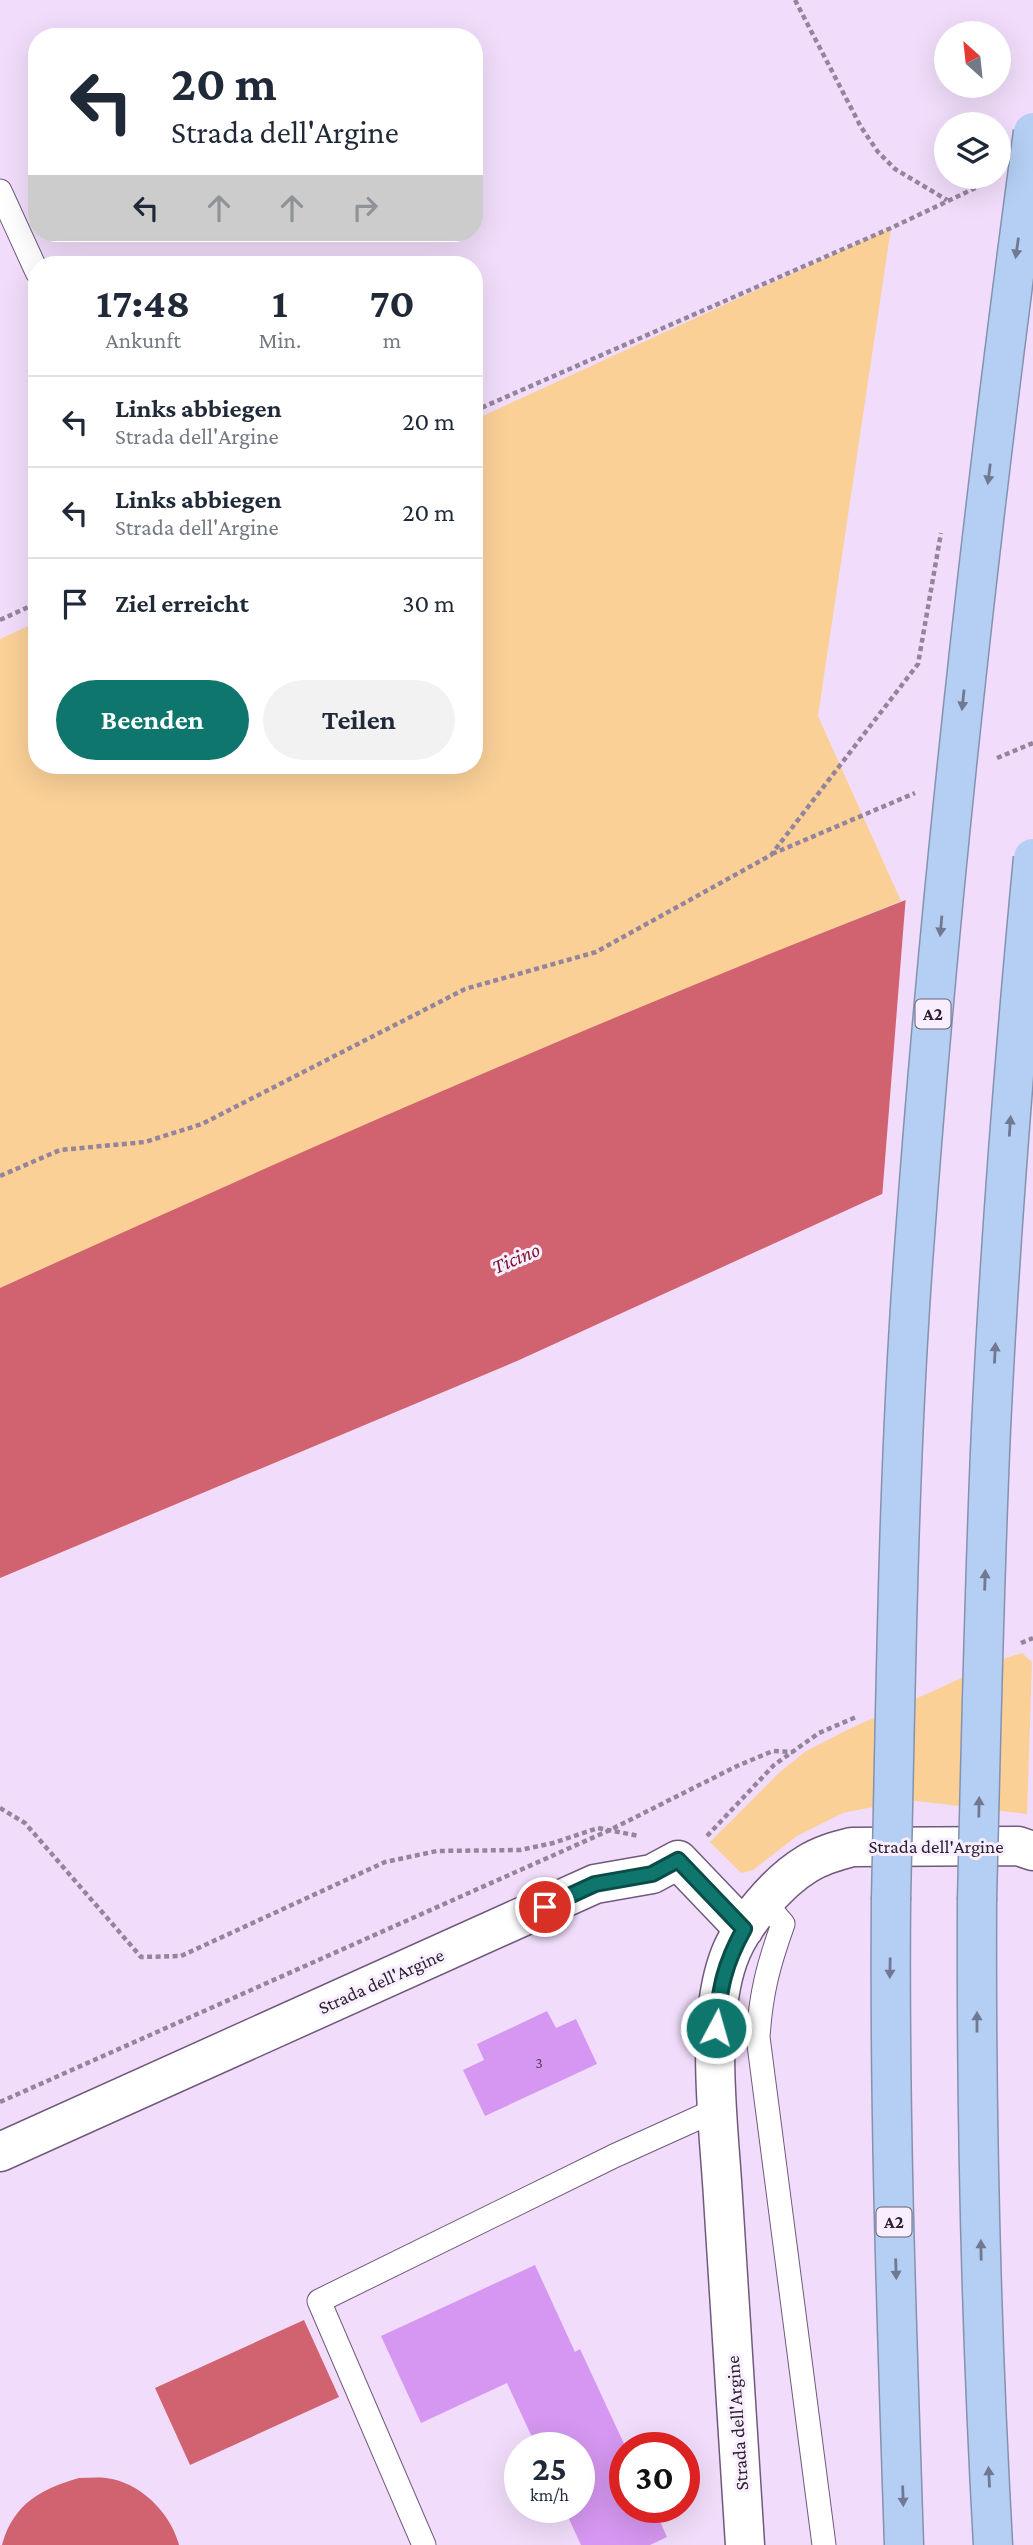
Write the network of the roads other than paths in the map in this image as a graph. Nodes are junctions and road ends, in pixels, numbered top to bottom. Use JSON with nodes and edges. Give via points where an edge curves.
{"nodes":[{"id":1,"x":1033,"y":132,"type":"edge"},
{"id":2,"x":0,"y":191,"type":"edge"},
{"id":3,"x":30,"y":256,"type":"edge"},
{"id":4,"x":1033,"y":858,"type":"edge"},
{"id":5,"x":1033,"y":1851,"type":"edge"},
{"id":6,"x":754,"y":1916,"type":"junction"},
{"id":7,"x":718,"y":2109,"type":"junction"},
{"id":8,"x":0,"y":2152,"type":"edge"},
{"id":9,"x":424,"y":2545,"type":"edge"},
{"id":10,"x":745,"y":2545,"type":"edge"},
{"id":11,"x":824,"y":2545,"type":"edge"},
{"id":12,"x":904,"y":2545,"type":"edge"},
{"id":13,"x":993,"y":2545,"type":"edge"}],
"edges":[{"from":1,"to":12,"type":"highway","number":"A2","one_way":true,"bridge":true,"via":[[959,738],[915,1240],[897,1620],[890,2007]]},
{"from":2,"to":3,"type":"lane"},
{"from":13,"to":4,"type":"highway","one_way":true,"bridge":true,"via":[[977,2037],[983,1641],[1002,1233]]},
{"from":5,"to":6,"type":"street","name":"Strada dell'Argine","via":[[1018,1846],[852,1847],[808,1863]]},
{"from":6,"to":7,"type":"street","name":"Strada dell'Argine","via":[[728,1958],[720,1988]]},
{"from":6,"to":8,"type":"street","name":"Strada dell'Argine","via":[[678,1860],[652,1874],[595,1884]]},
{"from":6,"to":11,"type":"lane","via":[[783,1924],[767,1967],[758,2038]]},
{"from":7,"to":9,"type":"lane","via":[[614,2155],[319,2301]]},
{"from":7,"to":10,"type":"street","name":"Strada dell'Argine"}]}
